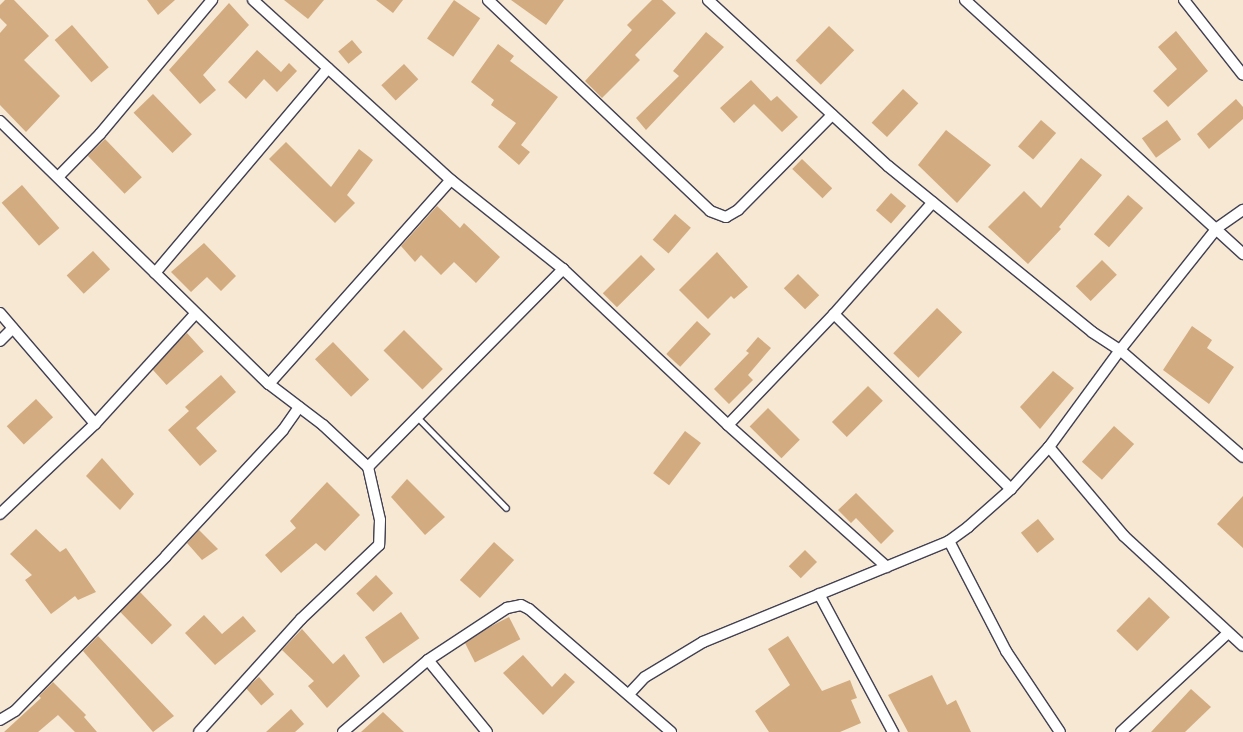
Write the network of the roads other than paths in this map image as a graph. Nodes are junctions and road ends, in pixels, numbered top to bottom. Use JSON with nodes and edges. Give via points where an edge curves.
{"nodes":[{"id":1,"x":212,"y":0,"type":"edge"},
{"id":2,"x":253,"y":0,"type":"edge"},
{"id":3,"x":488,"y":0,"type":"edge"},
{"id":4,"x":708,"y":0,"type":"edge"},
{"id":5,"x":965,"y":0,"type":"edge"},
{"id":6,"x":1184,"y":0,"type":"edge"},
{"id":7,"x":328,"y":68,"type":"junction"},
{"id":8,"x":1243,"y":75,"type":"edge"},
{"id":9,"x":832,"y":115,"type":"junction"},
{"id":10,"x":0,"y":120,"type":"edge"},
{"id":11,"x":59,"y":176,"type":"junction"},
{"id":12,"x":451,"y":180,"type":"junction"},
{"id":13,"x":933,"y":202,"type":"junction"},
{"id":14,"x":1243,"y":210,"type":"edge"},
{"id":15,"x":1218,"y":228,"type":"junction"},
{"id":16,"x":1243,"y":254,"type":"edge"},
{"id":17,"x":563,"y":269,"type":"junction"},
{"id":18,"x":155,"y":273,"type":"junction"},
{"id":19,"x":0,"y":313,"type":"edge"},
{"id":20,"x":195,"y":314,"type":"junction"},
{"id":21,"x":834,"y":314,"type":"junction"},
{"id":22,"x":13,"y":328,"type":"junction"},
{"id":23,"x":0,"y":341,"type":"edge"},
{"id":24,"x":1120,"y":350,"type":"junction"},
{"id":25,"x":269,"y":384,"type":"junction"},
{"id":26,"x":299,"y":407,"type":"junction"},
{"id":27,"x":418,"y":417,"type":"junction"},
{"id":28,"x":95,"y":424,"type":"junction"},
{"id":29,"x":728,"y":425,"type":"junction"},
{"id":30,"x":1049,"y":447,"type":"junction"},
{"id":31,"x":1243,"y":457,"type":"edge"},
{"id":32,"x":368,"y":467,"type":"junction"},
{"id":33,"x":1011,"y":489,"type":"junction"},
{"id":34,"x":506,"y":508,"type":"dead end"},
{"id":35,"x":0,"y":514,"type":"edge"},
{"id":36,"x":949,"y":541,"type":"junction"},
{"id":37,"x":887,"y":567,"type":"junction"},
{"id":38,"x":819,"y":594,"type":"junction"},
{"id":39,"x":1228,"y":633,"type":"junction"},
{"id":40,"x":1243,"y":646,"type":"edge"},
{"id":41,"x":428,"y":660,"type":"junction"},
{"id":42,"x":629,"y":694,"type":"junction"},
{"id":43,"x":0,"y":720,"type":"edge"},
{"id":44,"x":1132,"y":724,"type":"junction"},
{"id":45,"x":199,"y":732,"type":"edge"},
{"id":46,"x":343,"y":732,"type":"edge"},
{"id":47,"x":487,"y":732,"type":"edge"},
{"id":48,"x":671,"y":732,"type":"edge"},
{"id":49,"x":892,"y":732,"type":"edge"},
{"id":50,"x":1060,"y":732,"type":"edge"},
{"id":51,"x":1121,"y":732,"type":"edge"},
{"id":52,"x":1140,"y":732,"type":"edge"}],
"edges":[{"from":1,"to":11,"type":"street","via":[[100,134]]},
{"from":2,"to":7,"type":"street"},
{"from":3,"to":9,"type":"street","via":[[710,211],[726,217],[738,210]]},
{"from":4,"to":9,"type":"street"},
{"from":5,"to":15,"type":"street","via":[[1063,92]]},
{"from":6,"to":8,"type":"street"},
{"from":7,"to":12,"type":"street"},
{"from":7,"to":18,"type":"street"},
{"from":9,"to":13,"type":"street"},
{"from":10,"to":11,"type":"street"},
{"from":11,"to":18,"type":"street"},
{"from":12,"to":17,"type":"street"},
{"from":12,"to":25,"type":"street"},
{"from":13,"to":21,"type":"street"},
{"from":13,"to":24,"type":"street","via":[[1092,332]]},
{"from":14,"to":15,"type":"street"},
{"from":15,"to":16,"type":"street"},
{"from":15,"to":24,"type":"street"},
{"from":17,"to":27,"type":"street"},
{"from":17,"to":29,"type":"street"},
{"from":18,"to":20,"type":"street"},
{"from":19,"to":22,"type":"street"},
{"from":20,"to":25,"type":"street"},
{"from":20,"to":28,"type":"street"},
{"from":21,"to":29,"type":"street"},
{"from":21,"to":33,"type":"street"},
{"from":22,"to":23,"type":"street"},
{"from":22,"to":28,"type":"street"},
{"from":24,"to":30,"type":"street"},
{"from":24,"to":31,"type":"street"},
{"from":25,"to":26,"type":"street"},
{"from":26,"to":32,"type":"street"},
{"from":26,"to":43,"type":"street","via":[[283,430],[166,556],[15,711]]},
{"from":27,"to":32,"type":"street"},
{"from":27,"to":34,"type":"lane"},
{"from":28,"to":35,"type":"street"},
{"from":29,"to":37,"type":"street"},
{"from":30,"to":33,"type":"street"},
{"from":30,"to":39,"type":"street","via":[[1124,536]]},
{"from":32,"to":45,"type":"street","via":[[380,520],[379,545],[301,619]]},
{"from":33,"to":36,"type":"street"},
{"from":36,"to":37,"type":"street"},
{"from":36,"to":50,"type":"street","via":[[1006,651]]},
{"from":37,"to":38,"type":"street"},
{"from":38,"to":42,"type":"street","via":[[703,642],[645,676]]},
{"from":38,"to":49,"type":"street"},
{"from":39,"to":40,"type":"street"},
{"from":39,"to":44,"type":"street"},
{"from":41,"to":42,"type":"street","via":[[508,608],[520,605]]},
{"from":41,"to":46,"type":"street"},
{"from":41,"to":47,"type":"street"},
{"from":42,"to":48,"type":"street"},
{"from":44,"to":51,"type":"street"},
{"from":44,"to":52,"type":"street"}]}
